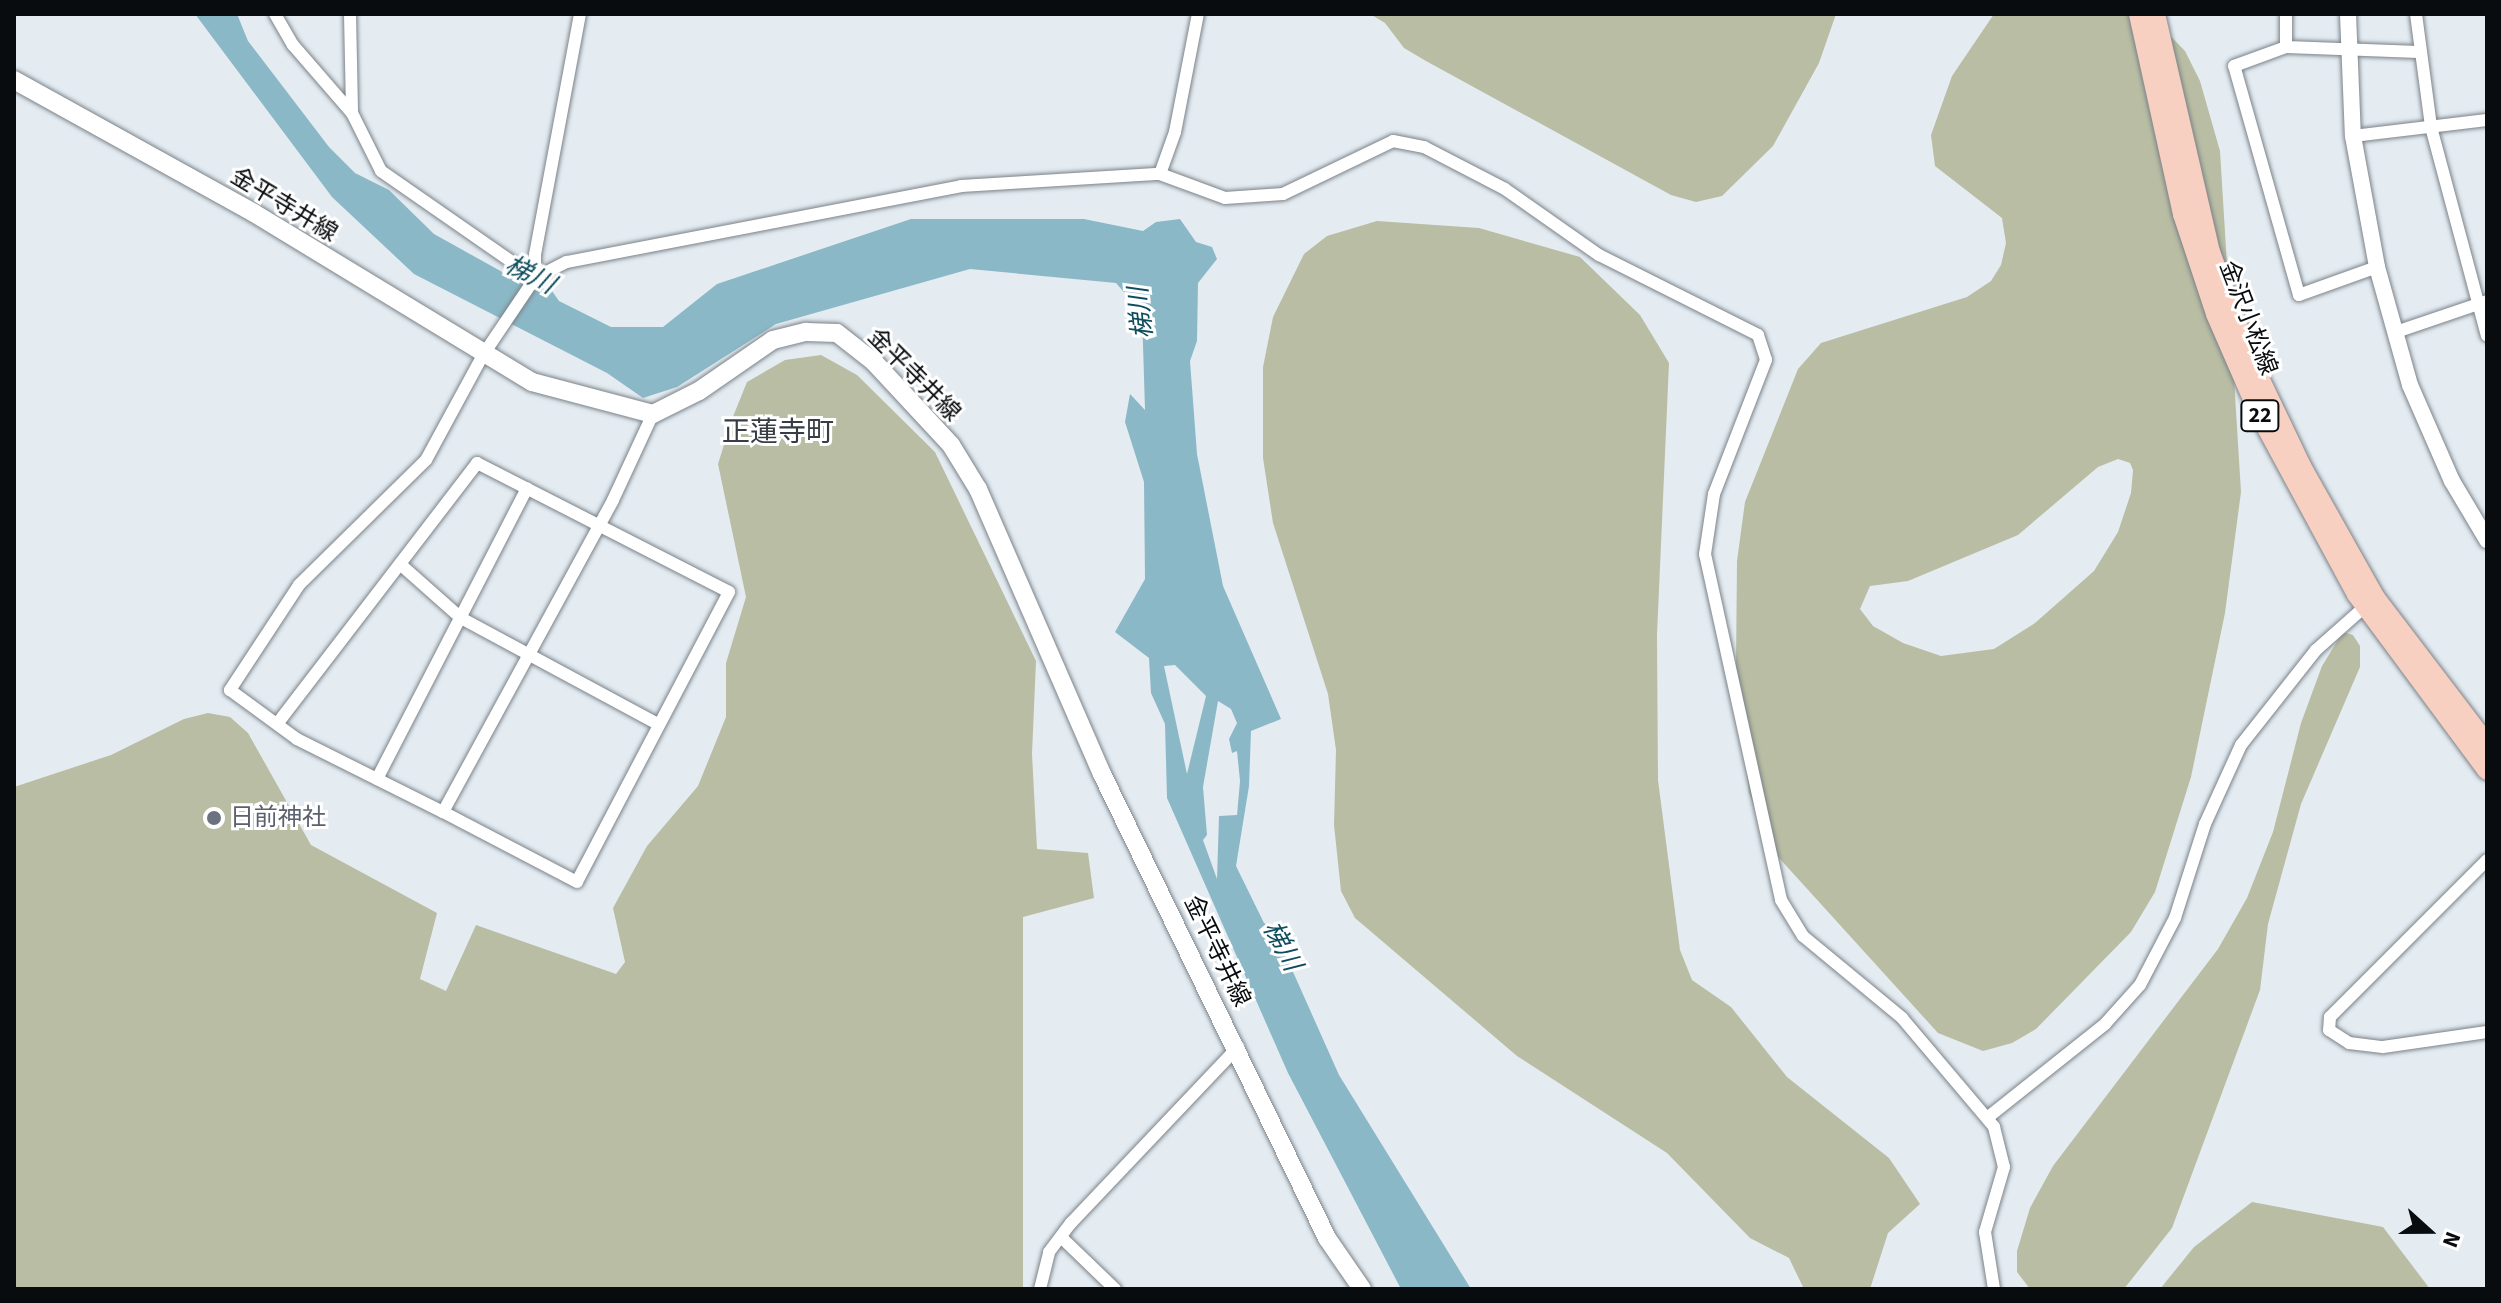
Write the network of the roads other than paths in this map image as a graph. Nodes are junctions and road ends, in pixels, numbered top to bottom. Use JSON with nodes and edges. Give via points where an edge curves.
{"nodes":[{"id":1,"x":275,"y":14,"type":"edge"},
{"id":2,"x":350,"y":14,"type":"edge"},
{"id":3,"x":580,"y":14,"type":"edge"},
{"id":4,"x":1198,"y":14,"type":"edge"},
{"id":5,"x":2139,"y":14,"type":"edge"},
{"id":6,"x":2155,"y":14,"type":"edge"},
{"id":7,"x":2286,"y":14,"type":"edge"},
{"id":8,"x":2348,"y":14,"type":"edge"},
{"id":9,"x":2416,"y":14,"type":"edge"},
{"id":10,"x":2286,"y":47,"type":"junction"},
{"id":11,"x":2349,"y":51,"type":"junction"},
{"id":12,"x":2419,"y":52,"type":"junction"},
{"id":13,"x":14,"y":80,"type":"edge"},
{"id":14,"x":352,"y":113,"type":"junction"},
{"id":15,"x":2487,"y":120,"type":"edge"},
{"id":16,"x":2431,"y":127,"type":"junction"},
{"id":17,"x":2353,"y":136,"type":"junction"},
{"id":18,"x":1160,"y":174,"type":"junction"},
{"id":19,"x":2377,"y":267,"type":"junction"},
{"id":20,"x":535,"y":278,"type":"junction"},
{"id":21,"x":2481,"y":303,"type":"edge"},
{"id":22,"x":2396,"y":332,"type":"junction"},
{"id":23,"x":2487,"y":336,"type":"edge"},
{"id":24,"x":488,"y":348,"type":"junction"},
{"id":25,"x":653,"y":414,"type":"junction"},
{"id":26,"x":527,"y":488,"type":"junction"},
{"id":27,"x":599,"y":525,"type":"junction"},
{"id":28,"x":2487,"y":540,"type":"edge"},
{"id":29,"x":400,"y":564,"type":"junction"},
{"id":30,"x":2370,"y":602,"type":"junction"},
{"id":31,"x":461,"y":618,"type":"junction"},
{"id":32,"x":528,"y":656,"type":"junction"},
{"id":33,"x":277,"y":724,"type":"junction"},
{"id":34,"x":658,"y":724,"type":"junction"},
{"id":35,"x":2487,"y":745,"type":"edge"},
{"id":36,"x":2487,"y":770,"type":"edge"},
{"id":37,"x":377,"y":779,"type":"junction"},
{"id":38,"x":443,"y":812,"type":"junction"},
{"id":39,"x":2487,"y":860,"type":"edge"},
{"id":40,"x":2487,"y":1032,"type":"edge"},
{"id":41,"x":1238,"y":1047,"type":"junction"},
{"id":42,"x":1987,"y":1118,"type":"junction"},
{"id":43,"x":1062,"y":1238,"type":"junction"},
{"id":44,"x":1040,"y":1289,"type":"edge"},
{"id":45,"x":1115,"y":1289,"type":"edge"},
{"id":46,"x":1362,"y":1289,"type":"edge"},
{"id":47,"x":1994,"y":1289,"type":"edge"}],
"edges":[{"from":1,"to":14,"type":"street","via":[[293,45]]},
{"from":2,"to":14,"type":"street"},
{"from":3,"to":20,"type":"street"},
{"from":4,"to":18,"type":"street","via":[[1175,132]]},
{"from":5,"to":30,"type":"main road","name":"金沢小松線","number":"22","via":[[2183,214],[2216,314],[2302,501]]},
{"from":6,"to":30,"type":"main road","name":"金沢小松線","number":"22","via":[[2210,252],[2249,357]]},
{"from":7,"to":10,"type":"street"},
{"from":8,"to":11,"type":"street"},
{"from":9,"to":12,"type":"street"},
{"from":10,"to":11,"type":"street"},
{"from":10,"to":19,"type":"street","via":[[2234,66],[2299,295]]},
{"from":11,"to":12,"type":"street"},
{"from":11,"to":17,"type":"street"},
{"from":12,"to":16,"type":"street"},
{"from":13,"to":24,"type":"main road","name":"金平寺井線"},
{"from":14,"to":20,"type":"street","via":[[381,171]]},
{"from":15,"to":16,"type":"street"},
{"from":16,"to":17,"type":"street"},
{"from":16,"to":21,"type":"street"},
{"from":17,"to":19,"type":"street"},
{"from":18,"to":20,"type":"street","via":[[961,186],[567,262]]},
{"from":18,"to":42,"type":"street","via":[[1225,198],[1283,194],[1393,141],[1424,147],[1505,189],[1599,255],[1758,335],[1766,360],[1714,494],[1705,554],[1781,900],[1803,936],[1902,1018]]},
{"from":19,"to":22,"type":"street"},
{"from":20,"to":24,"type":"street"},
{"from":21,"to":22,"type":"street"},
{"from":21,"to":23,"type":"street"},
{"from":22,"to":28,"type":"street","via":[[2410,385],[2452,481]]},
{"from":24,"to":25,"type":"main road","name":"金平寺井線","via":[[532,382]]},
{"from":24,"to":33,"type":"street","via":[[426,460],[299,585],[230,690]]},
{"from":25,"to":27,"type":"street"},
{"from":25,"to":41,"type":"main road","name":"金平寺井線","via":[[699,391],[773,340],[806,332],[837,333],[874,362],[951,445],[978,489],[1102,774]]},
{"from":26,"to":27,"type":"street"},
{"from":26,"to":29,"type":"street","via":[[477,463]]},
{"from":26,"to":31,"type":"street"},
{"from":27,"to":32,"type":"street"},
{"from":27,"to":34,"type":"street","via":[[729,592]]},
{"from":29,"to":31,"type":"street"},
{"from":29,"to":33,"type":"street"},
{"from":30,"to":35,"type":"main road","name":"金沢小松線","number":"22"},
{"from":30,"to":36,"type":"main road","name":"金沢小松線","number":"22"},
{"from":30,"to":42,"type":"street","via":[[2298,670],[2241,745],[2205,824],[2175,918],[2140,985],[2105,1024]]},
{"from":31,"to":32,"type":"street"},
{"from":31,"to":37,"type":"street"},
{"from":32,"to":34,"type":"street"},
{"from":32,"to":38,"type":"street"},
{"from":33,"to":37,"type":"street"},
{"from":34,"to":38,"type":"street","via":[[577,882]]},
{"from":37,"to":38,"type":"street"},
{"from":39,"to":40,"type":"street","via":[[2330,1017],[2329,1030],[2349,1043],[2383,1047]]},
{"from":41,"to":43,"type":"street"},
{"from":41,"to":46,"type":"main road","name":"金平寺井線","via":[[1327,1238]]},
{"from":42,"to":47,"type":"street","via":[[2004,1167],[1985,1232]]},
{"from":43,"to":44,"type":"street","via":[[1041,1268]]},
{"from":43,"to":45,"type":"street"}]}
